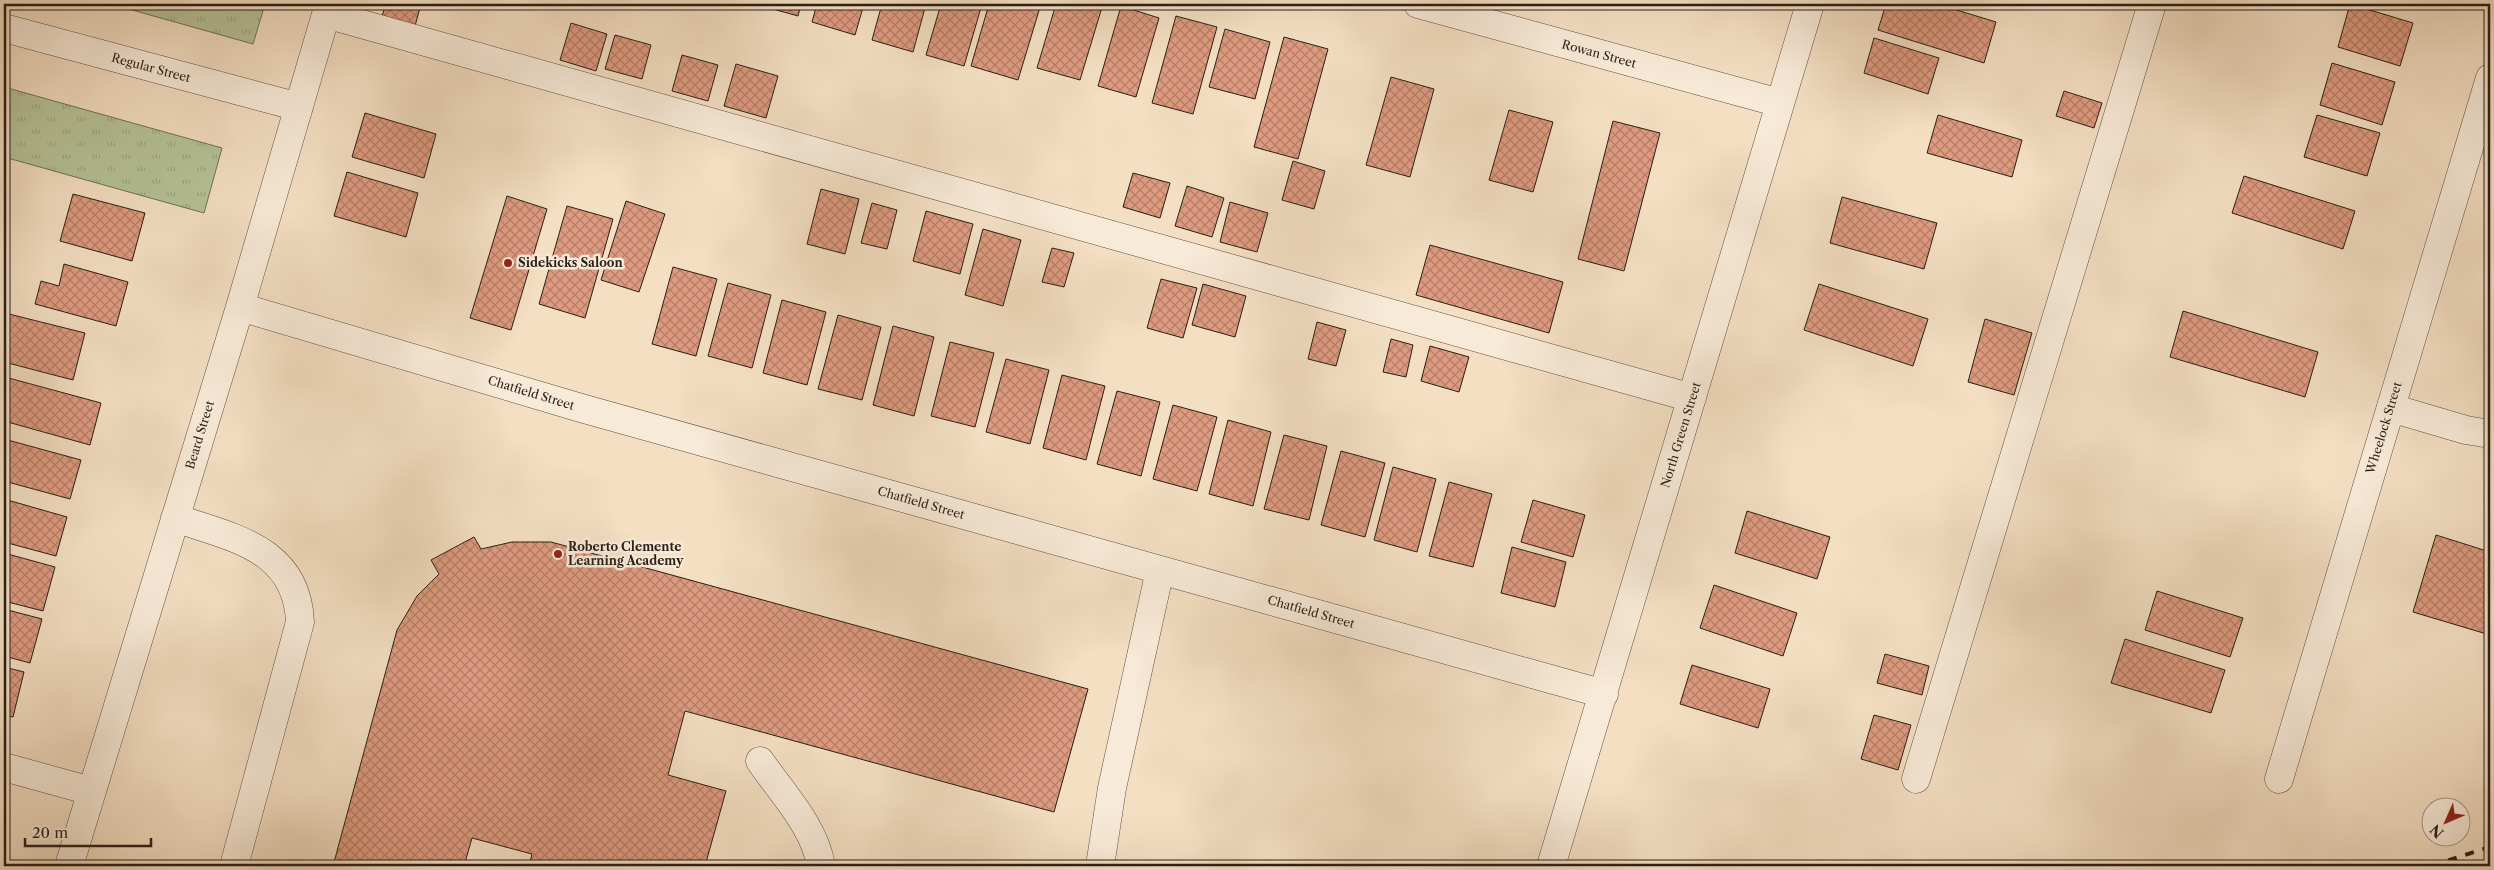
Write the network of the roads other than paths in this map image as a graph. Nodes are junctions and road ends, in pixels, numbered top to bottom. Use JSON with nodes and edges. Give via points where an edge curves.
{"nodes":[{"id":1,"x":1418,"y":4,"type":"edge"},
{"id":2,"x":1810,"y":4,"type":"edge"},
{"id":3,"x":2152,"y":4,"type":"edge"},
{"id":4,"x":327,"y":9,"type":"edge"},
{"id":5,"x":4,"y":28,"type":"edge"},
{"id":6,"x":2490,"y":78,"type":"edge"},
{"id":7,"x":1780,"y":103,"type":"junction"},
{"id":8,"x":299,"y":107,"type":"junction"},
{"id":9,"x":240,"y":307,"type":"junction"},
{"id":10,"x":1692,"y":398,"type":"junction"},
{"id":11,"x":2391,"y":408,"type":"junction"},
{"id":12,"x":2490,"y":434,"type":"edge"},
{"id":13,"x":175,"y":518,"type":"junction"},
{"id":14,"x":1160,"y":570,"type":"junction"},
{"id":15,"x":1604,"y":694,"type":"junction"},
{"id":16,"x":760,"y":761,"type":"dead end"},
{"id":17,"x":4,"y":767,"type":"edge"},
{"id":18,"x":1916,"y":779,"type":"dead end"},
{"id":19,"x":2278,"y":779,"type":"dead end"},
{"id":20,"x":91,"y":791,"type":"junction"},
{"id":21,"x":68,"y":866,"type":"edge"},
{"id":22,"x":234,"y":866,"type":"edge"},
{"id":23,"x":821,"y":866,"type":"edge"},
{"id":24,"x":1100,"y":866,"type":"edge"},
{"id":25,"x":1551,"y":866,"type":"edge"}],
"edges":[{"from":1,"to":7,"type":"street","name":"Rowan Street"},
{"from":2,"to":7,"type":"street","name":"North Green Street"},
{"from":3,"to":18,"type":"street"},
{"from":4,"to":8,"type":"street","name":"Beard Street"},
{"from":4,"to":10,"type":"street"},
{"from":5,"to":8,"type":"street","name":"Regular Street"},
{"from":6,"to":11,"type":"street","name":"Wheelock Street"},
{"from":7,"to":10,"type":"street","name":"North Green Street"},
{"from":8,"to":9,"type":"street","name":"Beard Street"},
{"from":9,"to":13,"type":"street","name":"Beard Street"},
{"from":9,"to":14,"type":"street","name":"Chatfield Street","via":[[581,408]]},
{"from":10,"to":15,"type":"street","name":"North Green Street"},
{"from":11,"to":12,"type":"street"},
{"from":11,"to":19,"type":"street","name":"Wheelock Street"},
{"from":13,"to":20,"type":"street","name":"Beard Street"},
{"from":13,"to":22,"type":"street","via":[[251,544],[272,558],[290,579],[299,601],[300,622]]},
{"from":14,"to":15,"type":"street","name":"Chatfield Street"},
{"from":14,"to":24,"type":"street","via":[[1112,788]]},
{"from":15,"to":25,"type":"street","name":"North Green Street"},
{"from":16,"to":23,"type":"street","via":[[810,833]]},
{"from":17,"to":20,"type":"street"},
{"from":20,"to":21,"type":"street","name":"Beard Street"}]}
